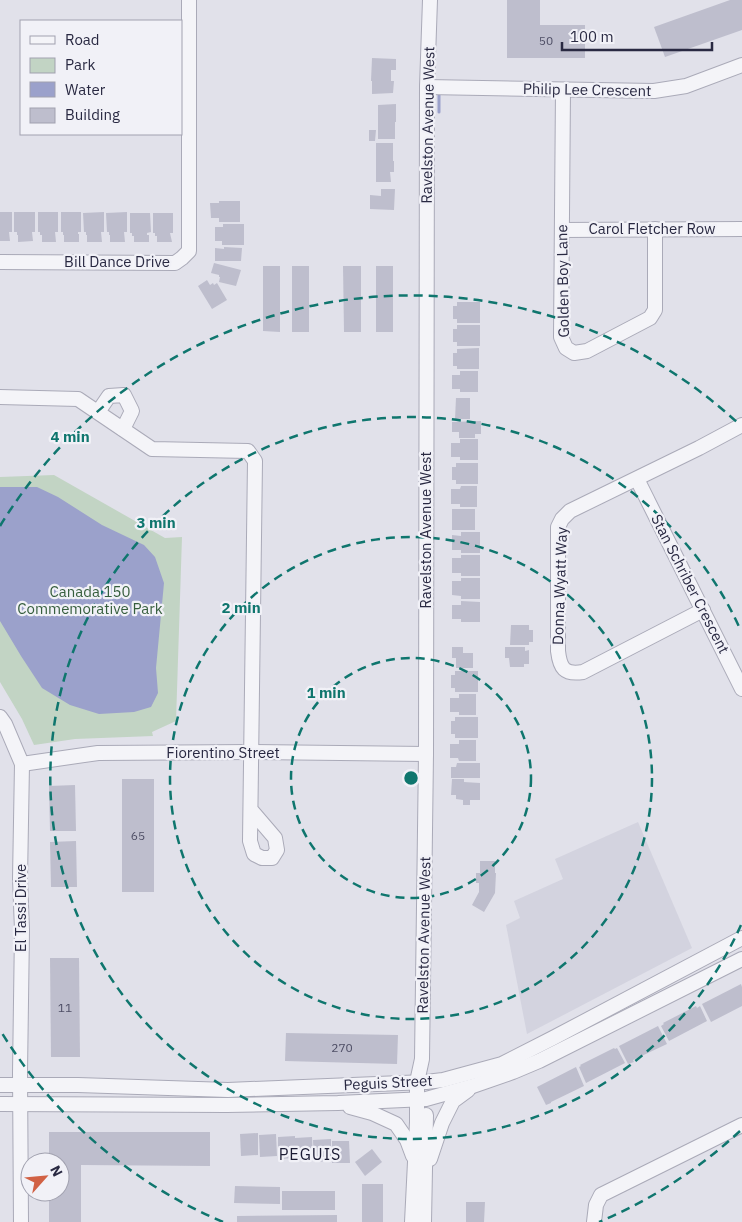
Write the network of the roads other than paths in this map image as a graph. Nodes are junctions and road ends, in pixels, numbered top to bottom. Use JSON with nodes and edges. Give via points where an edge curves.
{"nodes":[{"id":1,"x":189,"y":0,"type":"edge"},
{"id":2,"x":430,"y":0,"type":"edge"},
{"id":3,"x":742,"y":65,"type":"edge"},
{"id":4,"x":427,"y":87,"type":"junction"},
{"id":5,"x":563,"y":90,"type":"junction"},
{"id":6,"x":742,"y":228,"type":"edge"},
{"id":7,"x":655,"y":229,"type":"junction"},
{"id":8,"x":562,"y":230,"type":"junction"},
{"id":9,"x":0,"y":262,"type":"edge"},
{"id":10,"x":0,"y":398,"type":"edge"},
{"id":11,"x":98,"y":412,"type":"junction"},
{"id":12,"x":742,"y":425,"type":"edge"},
{"id":13,"x":122,"y":429,"type":"junction"},
{"id":14,"x":637,"y":479,"type":"junction"},
{"id":15,"x":703,"y":610,"type":"junction"},
{"id":16,"x":742,"y":688,"type":"edge"},
{"id":17,"x":0,"y":716,"type":"edge"},
{"id":18,"x":252,"y":752,"type":"junction"},
{"id":19,"x":426,"y":754,"type":"junction"},
{"id":20,"x":22,"y":764,"type":"junction"},
{"id":21,"x":251,"y":810,"type":"dead end"},
{"id":22,"x":742,"y":938,"type":"edge"},
{"id":23,"x":742,"y":959,"type":"edge"},
{"id":24,"x":422,"y":1082,"type":"junction"},
{"id":25,"x":0,"y":1085,"type":"edge"},
{"id":26,"x":20,"y":1085,"type":"junction"},
{"id":27,"x":473,"y":1086,"type":"junction"},
{"id":28,"x":422,"y":1100,"type":"junction"},
{"id":29,"x":338,"y":1103,"type":"junction"},
{"id":30,"x":0,"y":1104,"type":"edge"},
{"id":31,"x":21,"y":1105,"type":"junction"},
{"id":32,"x":742,"y":1125,"type":"edge"},
{"id":33,"x":415,"y":1162,"type":"junction"},
{"id":34,"x":425,"y":1174,"type":"junction"},
{"id":35,"x":21,"y":1222,"type":"edge"},
{"id":36,"x":412,"y":1222,"type":"edge"},
{"id":37,"x":424,"y":1222,"type":"edge"},
{"id":38,"x":594,"y":1222,"type":"edge"}],
"edges":[{"from":1,"to":9,"type":"street","name":"Bill Dance Drive","via":[[189,251],[175,263]]},
{"from":2,"to":4,"type":"street","name":"Ravelston Avenue West"},
{"from":3,"to":5,"type":"street","name":"Philip Lee Crescent","via":[[686,86],[654,91]]},
{"from":4,"to":5,"type":"street","name":"Philip Lee Crescent"},
{"from":4,"to":19,"type":"street","name":"Ravelston Avenue West"},
{"from":5,"to":8,"type":"street","name":"Golden Boy Lane"},
{"from":6,"to":7,"type":"street","name":"Carol Fletcher Row"},
{"from":7,"to":8,"type":"street","name":"Carol Fletcher Row"},
{"from":7,"to":8,"type":"street","name":"Golden Boy Lane","via":[[655,310],[650,318],[587,351],[574,354],[566,348],[561,337]]},
{"from":10,"to":11,"type":"street","via":[[78,399]]},
{"from":11,"to":13,"type":"street"},
{"from":11,"to":13,"type":"street","via":[[108,396],[124,395],[132,411]]},
{"from":12,"to":14,"type":"street","name":"Donna Wyatt Way"},
{"from":13,"to":18,"type":"street","via":[[152,449],[248,451],[256,460]]},
{"from":14,"to":15,"type":"street","name":"Stan Schriber Crescent"},
{"from":14,"to":15,"type":"street","name":"Donna Wyatt Way","via":[[570,511],[558,527],[559,661],[564,670],[573,674],[583,672]]},
{"from":15,"to":16,"type":"street","name":"Stan Schriber Crescent"},
{"from":17,"to":20,"type":"street","name":"El Tassi Drive"},
{"from":18,"to":19,"type":"street","name":"Fiorentino Street"},
{"from":18,"to":20,"type":"street","name":"Fiorentino Street","via":[[98,753]]},
{"from":18,"to":21,"type":"street"},
{"from":19,"to":24,"type":"street","name":"Ravelston Avenue West"},
{"from":20,"to":26,"type":"street","name":"El Tassi Drive"},
{"from":22,"to":24,"type":"street","name":"Peguis Street","via":[[502,1064],[443,1080]]},
{"from":23,"to":27,"type":"street","name":"Peguis Street","via":[[539,1061]]},
{"from":24,"to":26,"type":"street","name":"Peguis Street","via":[[228,1090]]},
{"from":24,"to":28,"type":"street","name":"Ravelston Avenue West"},
{"from":25,"to":26,"type":"street","name":"Peguis Street"},
{"from":26,"to":31,"type":"street","name":"El Tassi Drive"},
{"from":27,"to":28,"type":"street","name":"Peguis Street"},
{"from":27,"to":34,"type":"street","via":[[453,1101]]},
{"from":28,"to":29,"type":"street","name":"Peguis Street"},
{"from":28,"to":33,"type":"street"},
{"from":28,"to":34,"type":"street"},
{"from":29,"to":31,"type":"street","name":"Peguis Street"},
{"from":29,"to":33,"type":"street","via":[[396,1124],[407,1140]]},
{"from":30,"to":31,"type":"street","name":"Peguis Street"},
{"from":31,"to":35,"type":"street","name":"El Tassi Drive"},
{"from":32,"to":38,"type":"street","via":[[601,1195]]},
{"from":33,"to":36,"type":"street"},
{"from":34,"to":37,"type":"street"}]}
